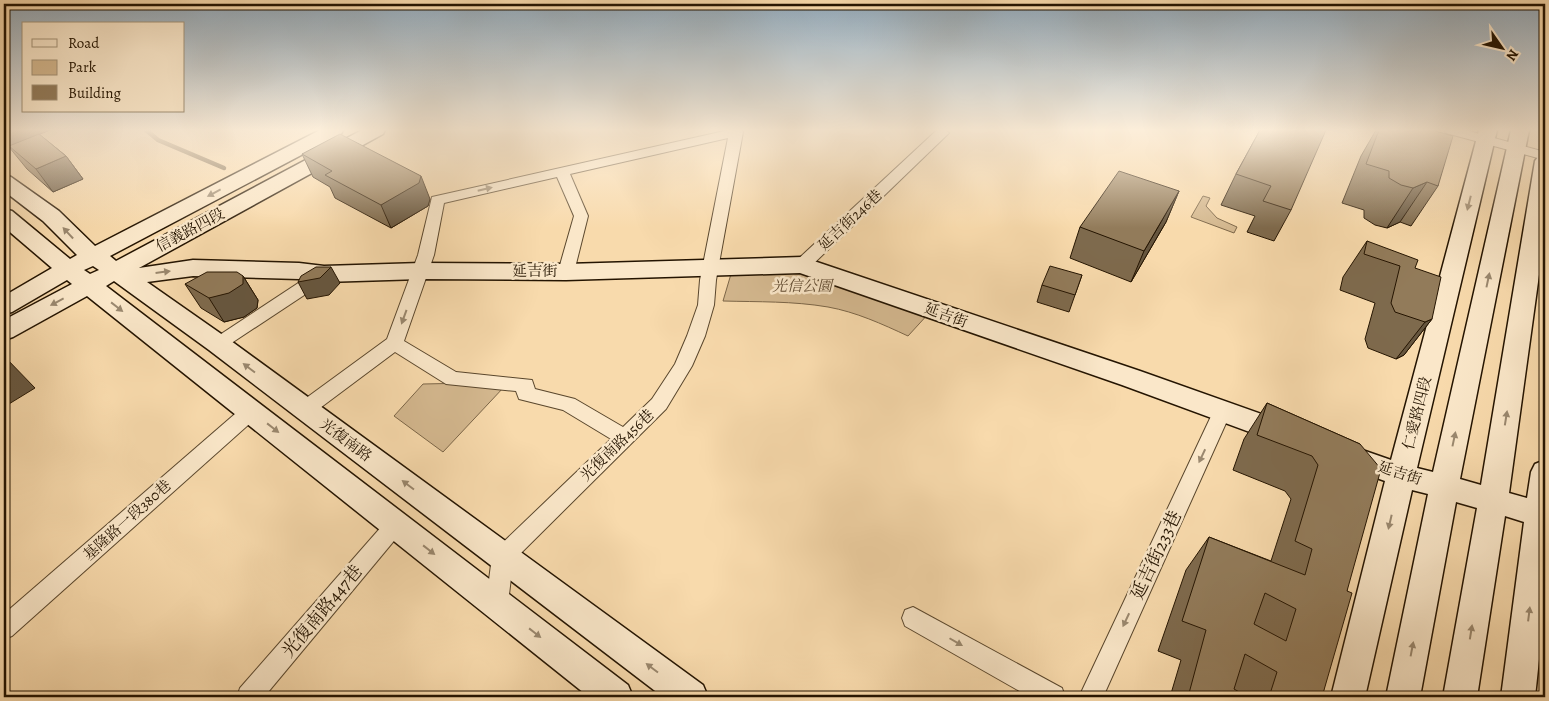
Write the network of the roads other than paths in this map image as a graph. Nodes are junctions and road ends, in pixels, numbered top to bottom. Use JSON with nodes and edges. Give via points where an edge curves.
{"nodes":[{"id":1,"x":271,"y":163,"type":"edge"},
{"id":2,"x":315,"y":163,"type":"edge"},
{"id":3,"x":601,"y":163,"type":"edge"},
{"id":4,"x":730,"y":163,"type":"edge"},
{"id":5,"x":910,"y":163,"type":"edge"},
{"id":6,"x":1479,"y":163,"type":"edge"},
{"id":7,"x":1513,"y":163,"type":"edge"},
{"id":8,"x":1545,"y":163,"type":"edge"},
{"id":9,"x":562,"y":172,"type":"junction"},
{"id":10,"x":4,"y":180,"type":"edge"},
{"id":11,"x":4,"y":216,"type":"edge"},
{"id":12,"x":94,"y":255,"type":"junction"},
{"id":13,"x":802,"y":265,"type":"junction"},
{"id":14,"x":710,"y":268,"type":"junction"},
{"id":15,"x":115,"y":271,"type":"junction"},
{"id":16,"x":421,"y":271,"type":"junction"},
{"id":17,"x":566,"y":272,"type":"junction"},
{"id":18,"x":324,"y":274,"type":"junction"},
{"id":19,"x":78,"y":277,"type":"junction"},
{"id":20,"x":4,"y":306,"type":"edge"},
{"id":21,"x":4,"y":331,"type":"edge"},
{"id":22,"x":394,"y":343,"type":"junction"},
{"id":23,"x":218,"y":344,"type":"junction"},
{"id":24,"x":305,"y":408,"type":"junction"},
{"id":25,"x":250,"y":412,"type":"junction"},
{"id":26,"x":1222,"y":412,"type":"junction"},
{"id":27,"x":626,"y":438,"type":"junction"},
{"id":28,"x":1545,"y":472,"type":"edge"},
{"id":29,"x":1401,"y":475,"type":"junction"},
{"id":30,"x":1444,"y":487,"type":"junction"},
{"id":31,"x":1493,"y":501,"type":"junction"},
{"id":32,"x":1543,"y":515,"type":"edge"},
{"id":33,"x":396,"y":524,"type":"junction"},
{"id":34,"x":503,"y":557,"type":"junction"},
{"id":35,"x":497,"y":603,"type":"junction"},
{"id":36,"x":913,"y":618,"type":"dead end"},
{"id":37,"x":4,"y":628,"type":"edge"},
{"id":38,"x":249,"y":697,"type":"edge"},
{"id":39,"x":616,"y":697,"type":"edge"},
{"id":40,"x":691,"y":697,"type":"edge"},
{"id":41,"x":1053,"y":697,"type":"edge"},
{"id":42,"x":1091,"y":697,"type":"edge"},
{"id":43,"x":1348,"y":697,"type":"edge"},
{"id":44,"x":1402,"y":697,"type":"edge"},
{"id":45,"x":1460,"y":697,"type":"edge"},
{"id":46,"x":1518,"y":697,"type":"edge"}],
"edges":[{"from":1,"to":12,"type":"main road","name":"信義路四段","one_way":true},
{"from":2,"to":15,"type":"main road","name":"信義路四段"},
{"from":3,"to":9,"type":"street"},
{"from":4,"to":14,"type":"street","name":"光復南路456巷"},
{"from":5,"to":13,"type":"street","name":"延吉街246巷"},
{"from":6,"to":29,"type":"main road","name":"仁愛路四段","one_way":true},
{"from":30,"to":7,"type":"main road","one_way":true},
{"from":31,"to":8,"type":"main road","one_way":true},
{"from":16,"to":9,"type":"street","one_way":true,"via":[[437,200]]},
{"from":9,"to":17,"type":"street","via":[[581,216]]},
{"from":12,"to":10,"type":"main road","name":"光復南路","one_way":true},
{"from":11,"to":19,"type":"main road"},
{"from":12,"to":15,"type":"main road","name":"光復南路"},
{"from":12,"to":19,"type":"main road","name":"信義路四段"},
{"from":13,"to":14,"type":"main road","name":"延吉街"},
{"from":13,"to":26,"type":"main road","name":"延吉街"},
{"from":14,"to":17,"type":"main road","name":"延吉街"},
{"from":14,"to":27,"type":"street","name":"光復南路456巷","via":[[706,305],[683,366],[660,404]]},
{"from":15,"to":18,"type":"main road","name":"延吉街","one_way":true,"via":[[141,276],[193,268]]},
{"from":15,"to":19,"type":"main road","name":"信義路四段"},
{"from":15,"to":23,"type":"main road","name":"光復南路"},
{"from":16,"to":17,"type":"main road","name":"延吉街"},
{"from":16,"to":18,"type":"main road","name":"延吉街"},
{"from":16,"to":22,"type":"street","one_way":true},
{"from":18,"to":23,"type":"street"},
{"from":19,"to":20,"type":"main road","name":"信義路四段"},
{"from":19,"to":21,"type":"main road","name":"信義路四段","one_way":true},
{"from":19,"to":25,"type":"main road","one_way":true},
{"from":22,"to":24,"type":"street"},
{"from":22,"to":27,"type":"street","via":[[452,379],[526,385],[525,394],[568,404]]},
{"from":24,"to":23,"type":"main road","name":"光復南路","one_way":true},
{"from":34,"to":24,"type":"main road","name":"光復南路","one_way":true},
{"from":25,"to":33,"type":"main road","one_way":true},
{"from":25,"to":37,"type":"street","name":"基隆路一段380巷"},
{"from":26,"to":29,"type":"main road","name":"延吉街"},
{"from":26,"to":42,"type":"street","name":"延吉街233巷","one_way":true},
{"from":27,"to":34,"type":"street","name":"光復南路456巷"},
{"from":28,"to":32,"type":"main road"},
{"from":29,"to":30,"type":"main road","name":"延吉街"},
{"from":29,"to":43,"type":"main road","name":"仁愛路四段","one_way":true},
{"from":30,"to":31,"type":"main road","name":"延吉街"},
{"from":44,"to":30,"type":"main road","one_way":true},
{"from":31,"to":32,"type":"main road","name":"延吉街"},
{"from":45,"to":31,"type":"main road","one_way":true},
{"from":46,"to":32,"type":"main road","one_way":true},
{"from":33,"to":35,"type":"main road","one_way":true},
{"from":33,"to":38,"type":"street","name":"光復南路447巷"},
{"from":34,"to":35,"type":"street"},
{"from":40,"to":34,"type":"main road","name":"光復南路","one_way":true},
{"from":35,"to":39,"type":"main road","one_way":true},
{"from":36,"to":41,"type":"street","one_way":true}]}
